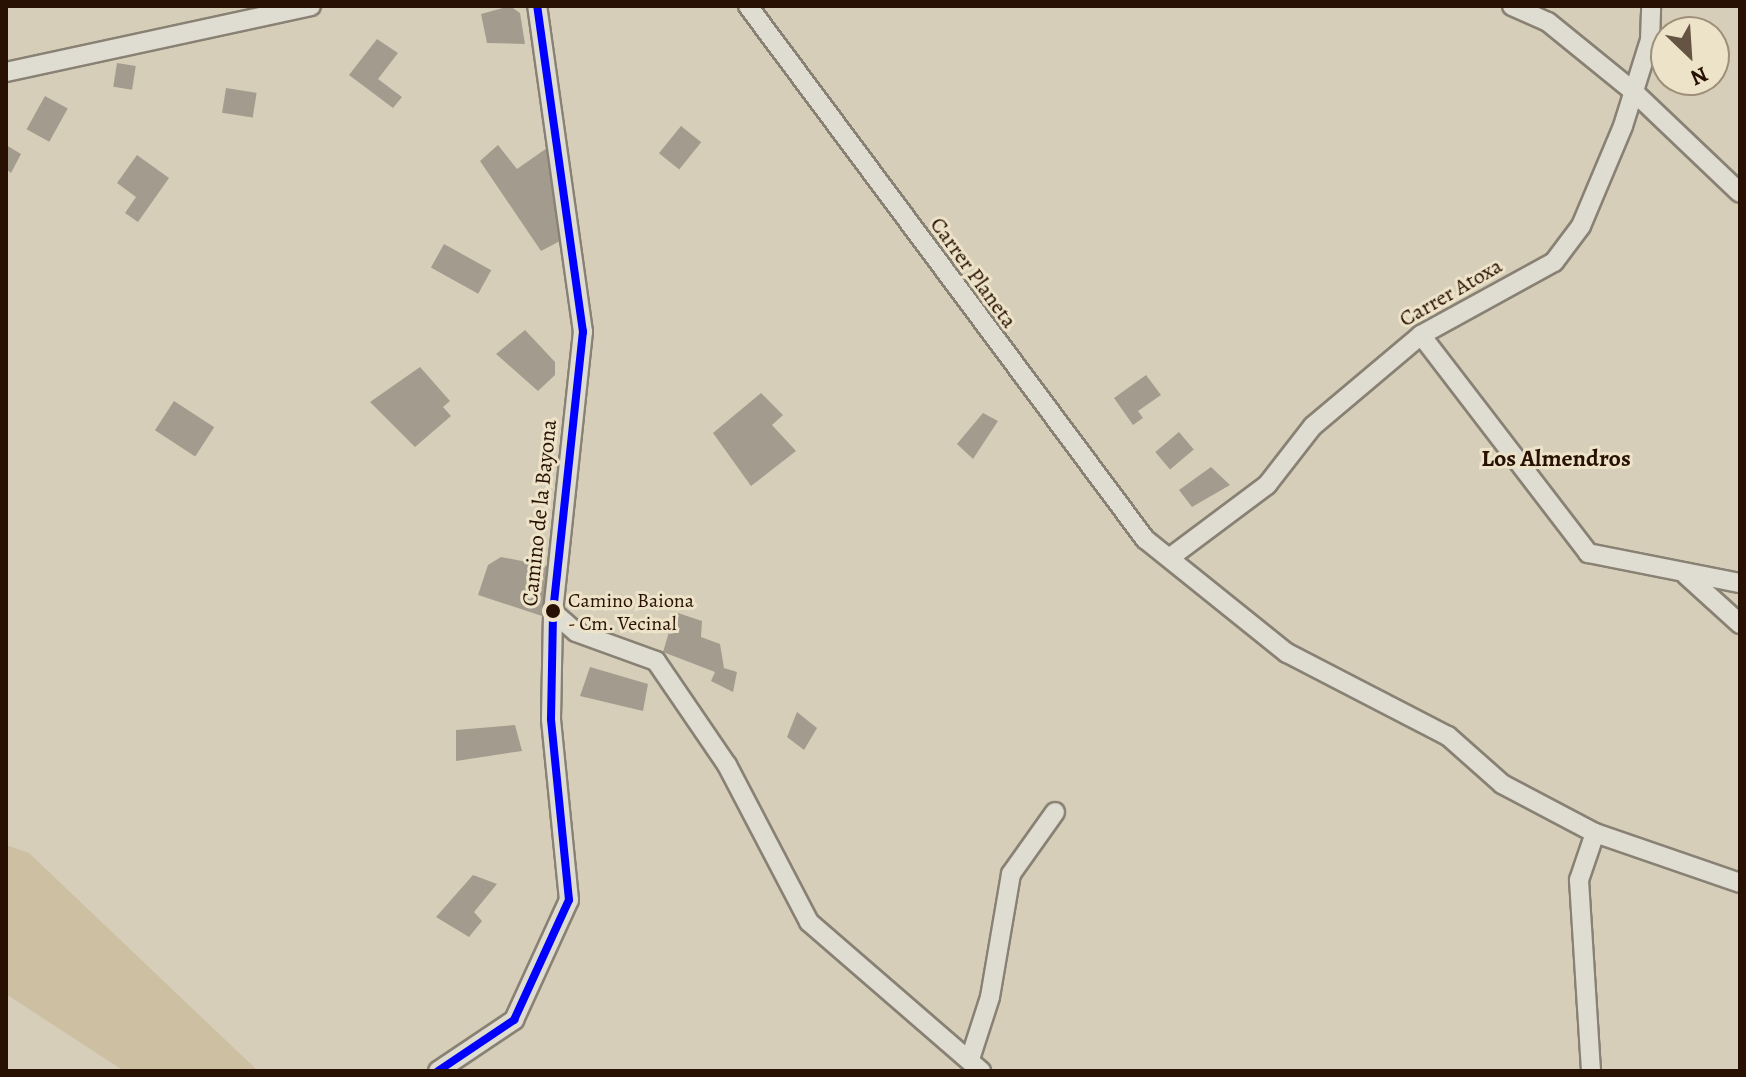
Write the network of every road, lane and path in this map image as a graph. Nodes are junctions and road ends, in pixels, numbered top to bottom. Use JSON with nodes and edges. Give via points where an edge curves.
{"nodes":[{"id":1,"x":311,"y":6,"type":"edge"},
{"id":2,"x":537,"y":6,"type":"edge"},
{"id":3,"x":748,"y":6,"type":"edge"},
{"id":4,"x":1512,"y":6,"type":"edge"},
{"id":5,"x":1651,"y":6,"type":"edge"},
{"id":6,"x":6,"y":72,"type":"edge"},
{"id":7,"x":1634,"y":92,"type":"junction"},
{"id":8,"x":1740,"y":193,"type":"edge"},
{"id":9,"x":1421,"y":335,"type":"junction"},
{"id":10,"x":1172,"y":556,"type":"junction"},
{"id":11,"x":1686,"y":575,"type":"junction"},
{"id":12,"x":1740,"y":583,"type":"edge"},
{"id":13,"x":553,"y":612,"type":"junction"},
{"id":14,"x":1740,"y":624,"type":"edge"},
{"id":15,"x":1055,"y":812,"type":"dead end"},
{"id":16,"x":1595,"y":833,"type":"junction"},
{"id":17,"x":1740,"y":883,"type":"edge"},
{"id":18,"x":976,"y":1063,"type":"edge"},
{"id":19,"x":438,"y":1071,"type":"edge"},
{"id":20,"x":1591,"y":1071,"type":"edge"}],
"edges":[{"from":1,"to":6,"type":"street"},
{"from":2,"to":13,"type":"street","name":"Camino de la Bayona","via":[[583,332]]},
{"from":3,"to":10,"type":"street","name":"Carrer Planeta","via":[[1121,514]]},
{"from":4,"to":7,"type":"street","via":[[1548,22]]},
{"from":5,"to":7,"type":"street","name":"Carrer Atoxa","via":[[1650,40]]},
{"from":7,"to":8,"type":"street"},
{"from":7,"to":9,"type":"street","name":"Carrer Atoxa","via":[[1581,226],[1554,262]]},
{"from":9,"to":10,"type":"street","name":"Carrer Atoxa","via":[[1313,426],[1257,493]]},
{"from":9,"to":11,"type":"street","via":[[1588,553]]},
{"from":10,"to":16,"type":"street","name":"Carrer Planeta","via":[[1287,653],[1448,736],[1502,784]]},
{"from":11,"to":12,"type":"street"},
{"from":11,"to":14,"type":"street"},
{"from":13,"to":18,"type":"street","via":[[576,632],[656,661],[727,765],[809,922]]},
{"from":13,"to":19,"type":"street","name":"Camino de la Bayona","via":[[551,719],[569,900],[514,1020]]},
{"from":15,"to":18,"type":"street","via":[[1011,874]]},
{"from":16,"to":17,"type":"street","name":"Carrer Planeta"},
{"from":16,"to":20,"type":"street","via":[[1579,880]]}]}
